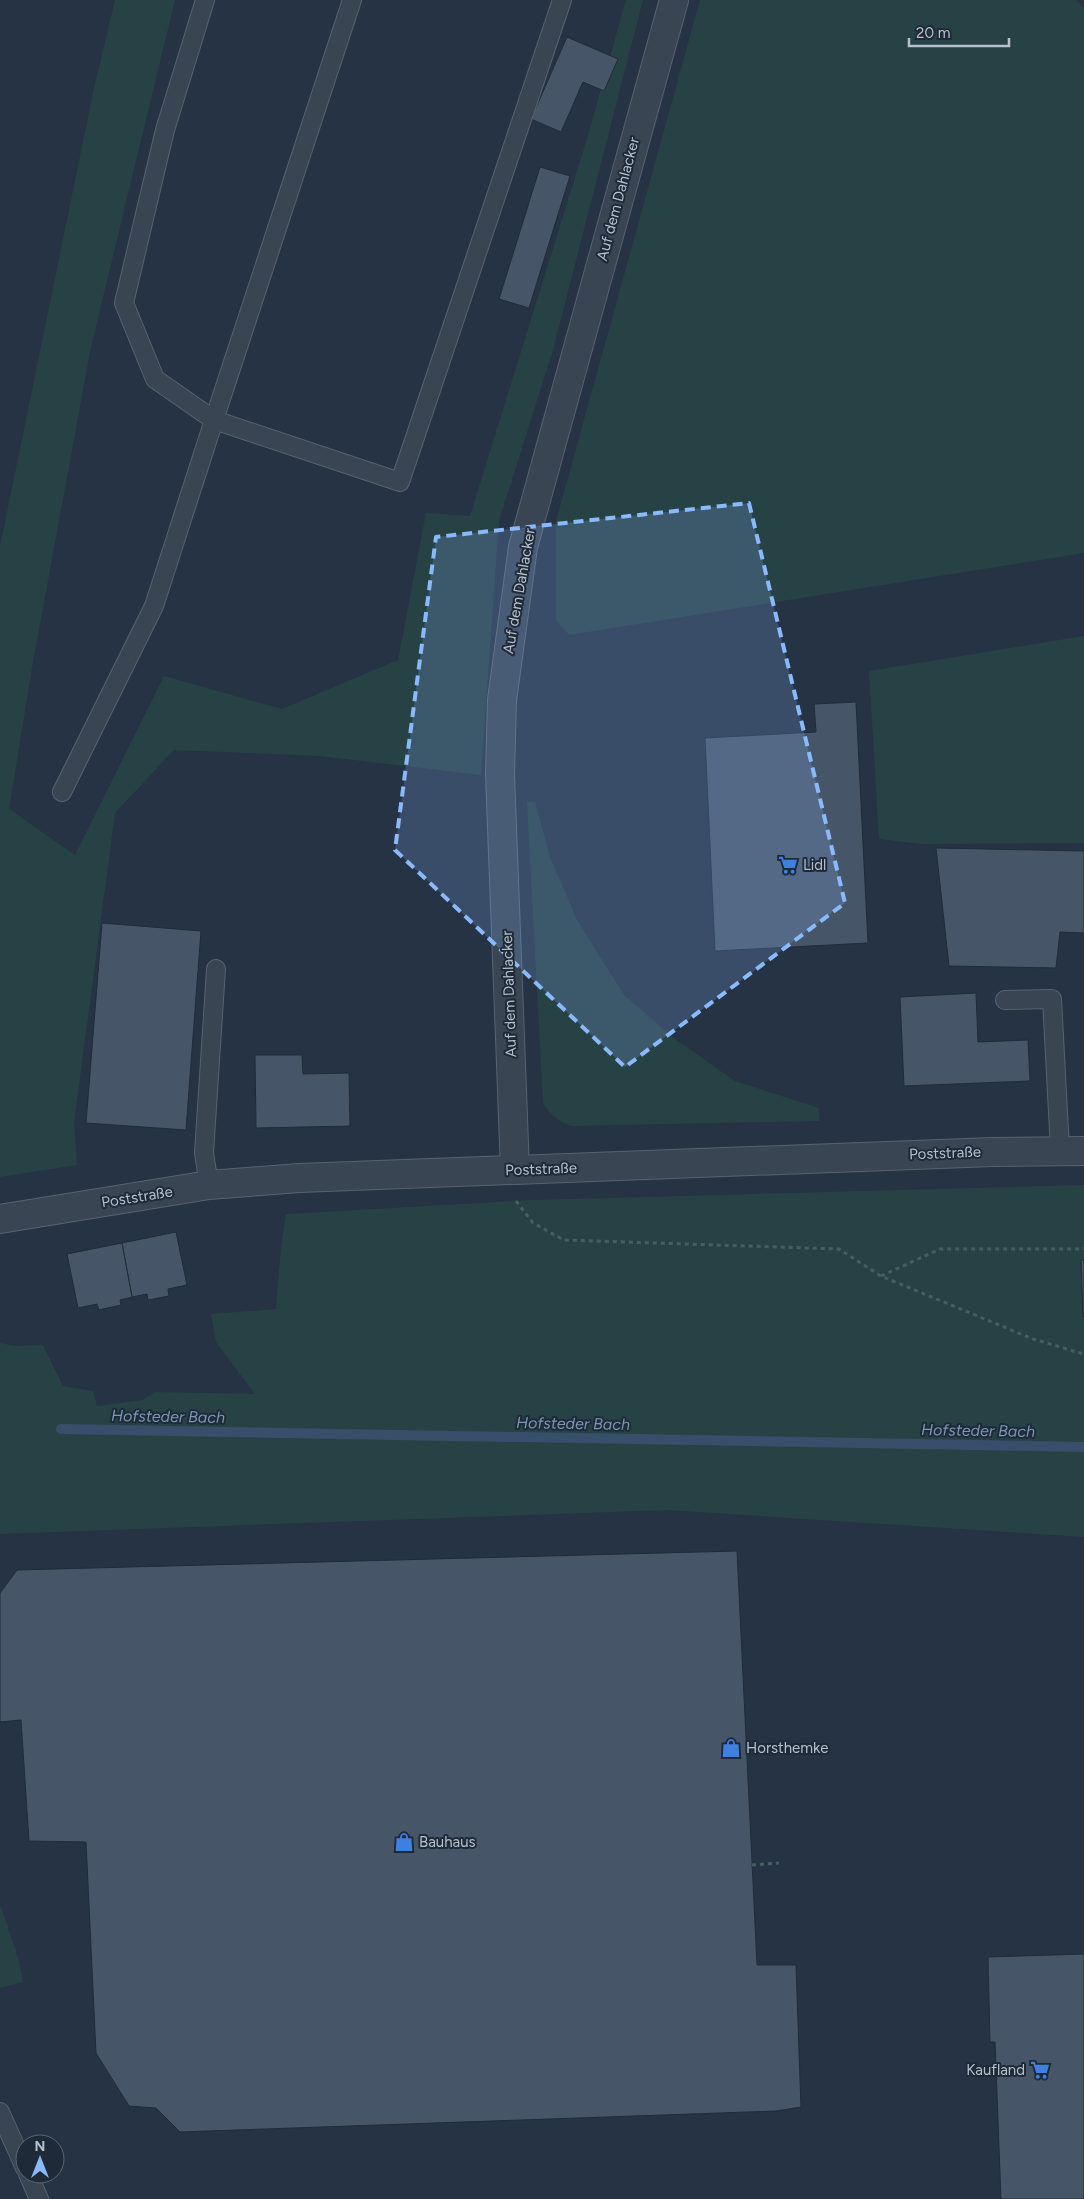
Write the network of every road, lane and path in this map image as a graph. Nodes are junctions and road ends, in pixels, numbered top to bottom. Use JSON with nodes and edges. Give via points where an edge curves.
{"nodes":[{"id":1,"x":205,"y":0,"type":"edge"},
{"id":2,"x":352,"y":0,"type":"edge"},
{"id":3,"x":674,"y":0,"type":"edge"},
{"id":4,"x":558,"y":1,"type":"edge"},
{"id":5,"x":214,"y":420,"type":"junction"},
{"id":6,"x":62,"y":792,"type":"dead end"},
{"id":7,"x":216,"y":969,"type":"dead end"},
{"id":8,"x":1005,"y":1000,"type":"dead end"},
{"id":9,"x":1072,"y":1150,"type":"edge"},
{"id":10,"x":515,"y":1170,"type":"junction"},
{"id":11,"x":209,"y":1185,"type":"junction"},
{"id":12,"x":0,"y":1219,"type":"edge"},
{"id":13,"x":1084,"y":1249,"type":"edge"},
{"id":14,"x":881,"y":1276,"type":"junction"},
{"id":15,"x":1084,"y":1354,"type":"edge"},
{"id":16,"x":778,"y":1864,"type":"dead end"},
{"id":17,"x":752,"y":1865,"type":"dead end"},
{"id":18,"x":0,"y":2112,"type":"edge"},
{"id":19,"x":15,"y":2146,"type":"edge"},
{"id":20,"x":32,"y":2184,"type":"edge"},
{"id":21,"x":39,"y":2199,"type":"edge"}],
"edges":[{"from":1,"to":5,"type":"lane","via":[[165,130],[124,303],[155,379]]},
{"from":2,"to":5,"type":"lane"},
{"from":3,"to":10,"type":"street","name":"Auf dem Dahlacker","via":[[523,547],[514,602],[502,700],[500,774]]},
{"from":4,"to":5,"type":"lane","via":[[400,482]]},
{"from":5,"to":6,"type":"lane","via":[[154,606]]},
{"from":7,"to":11,"type":"lane","via":[[204,1153]]},
{"from":8,"to":9,"type":"lane","via":[[1052,999]]},
{"from":9,"to":10,"type":"street","name":"Poststraße"},
{"from":10,"to":11,"type":"street","name":"Poststraße","via":[[299,1178]]},
{"from":10,"to":14,"type":"path","via":[[516,1200],[533,1223],[564,1240],[839,1250]]},
{"from":11,"to":12,"type":"street","name":"Poststraße"},
{"from":13,"to":14,"type":"path","via":[[940,1250]]},
{"from":14,"to":15,"type":"path","via":[[1032,1338]]},
{"from":16,"to":17,"type":"path"},
{"from":18,"to":19,"type":"lane"},
{"from":20,"to":21,"type":"lane"}]}
